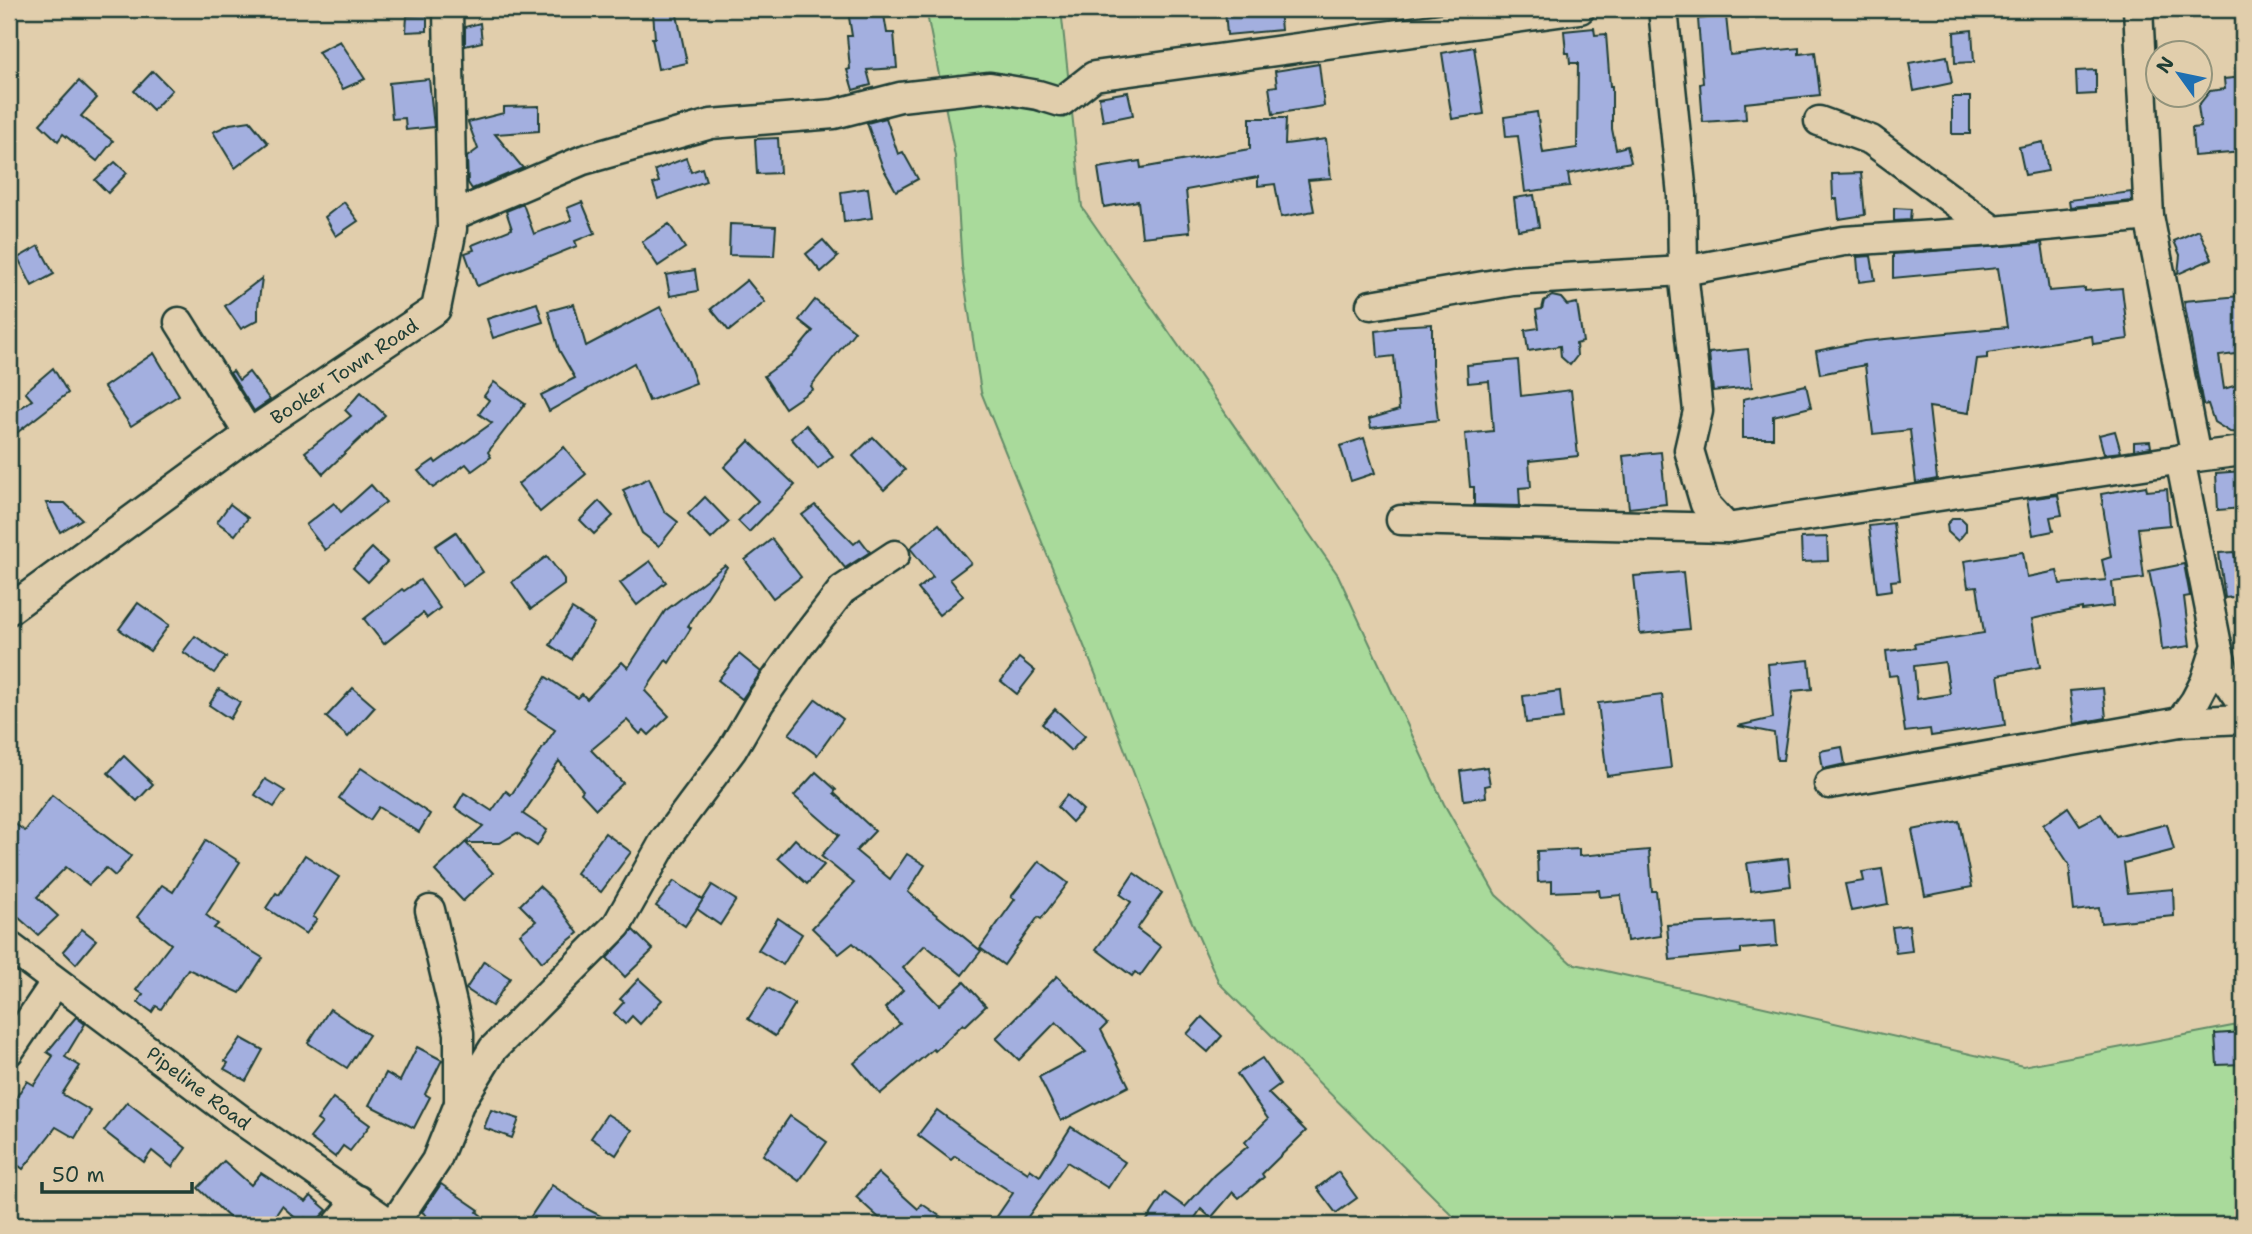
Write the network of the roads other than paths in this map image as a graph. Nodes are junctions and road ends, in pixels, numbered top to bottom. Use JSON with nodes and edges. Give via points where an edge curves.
{"nodes":[{"id":1,"x":448,"y":9,"type":"edge"},
{"id":2,"x":1580,"y":9,"type":"edge"},
{"id":3,"x":1662,"y":9,"type":"edge"},
{"id":4,"x":2138,"y":9,"type":"edge"},
{"id":5,"x":1819,"y":121,"type":"dead end"},
{"id":6,"x":452,"y":216,"type":"junction"},
{"id":7,"x":2149,"y":216,"type":"junction"},
{"id":8,"x":1994,"y":231,"type":"junction"},
{"id":9,"x":1683,"y":271,"type":"junction"},
{"id":10,"x":1371,"y":305,"type":"dead end"},
{"id":11,"x":179,"y":322,"type":"dead end"},
{"id":12,"x":249,"y":434,"type":"junction"},
{"id":13,"x":2243,"y":451,"type":"edge"},
{"id":14,"x":2188,"y":458,"type":"junction"},
{"id":15,"x":1401,"y":520,"type":"dead end"},
{"id":16,"x":1727,"y":528,"type":"junction"},
{"id":17,"x":895,"y":555,"type":"dead end"},
{"id":18,"x":9,"y":610,"type":"edge"},
{"id":19,"x":2217,"y":646,"type":"junction"},
{"id":20,"x":2243,"y":703,"type":"edge"},
{"id":21,"x":2243,"y":719,"type":"edge"},
{"id":22,"x":2180,"y":722,"type":"junction"},
{"id":23,"x":1829,"y":783,"type":"dead end"},
{"id":24,"x":430,"y":909,"type":"dead end"},
{"id":25,"x":9,"y":946,"type":"edge"},
{"id":26,"x":55,"y":982,"type":"junction"},
{"id":27,"x":9,"y":1051,"type":"edge"},
{"id":28,"x":459,"y":1104,"type":"junction"},
{"id":29,"x":358,"y":1200,"type":"junction"},
{"id":30,"x":337,"y":1225,"type":"edge"},
{"id":31,"x":392,"y":1225,"type":"edge"}],
"edges":[{"from":1,"to":6,"type":"street","name":"Booker Town Road"},
{"from":2,"to":6,"type":"street","via":[[1094,76],[1060,102],[990,87],[901,97],[834,114],[711,124],[583,160]]},
{"from":3,"to":9,"type":"street","via":[[1682,195]]},
{"from":4,"to":7,"type":"street"},
{"from":5,"to":8,"type":"street","via":[[1871,140]]},
{"from":6,"to":12,"type":"street","name":"Booker Town Road","via":[[436,309]]},
{"from":7,"to":8,"type":"street"},
{"from":7,"to":14,"type":"street"},
{"from":8,"to":9,"type":"street","via":[[1844,240]]},
{"from":9,"to":10,"type":"street","via":[[1513,281]]},
{"from":9,"to":16,"type":"street","via":[[1698,411],[1689,450],[1705,504]]},
{"from":11,"to":12,"type":"street"},
{"from":12,"to":18,"type":"street","name":"Booker Town Road"},
{"from":13,"to":14,"type":"street"},
{"from":14,"to":16,"type":"street"},
{"from":14,"to":19,"type":"street"},
{"from":15,"to":16,"type":"street"},
{"from":17,"to":28,"type":"street","via":[[842,590],[665,840],[617,925],[493,1049]]},
{"from":19,"to":20,"type":"street","via":[[2225,677]]},
{"from":19,"to":22,"type":"street","via":[[2205,681]]},
{"from":21,"to":22,"type":"street"},
{"from":22,"to":23,"type":"street"},
{"from":24,"to":28,"type":"street","via":[[458,1033]]},
{"from":25,"to":26,"type":"street","name":"Pipeline Road"},
{"from":26,"to":27,"type":"street"},
{"from":26,"to":29,"type":"street","name":"Pipeline Road"},
{"from":28,"to":31,"type":"street","via":[[436,1161]]},
{"from":29,"to":30,"type":"street"},
{"from":29,"to":31,"type":"street","name":"Pipeline Road"}]}
